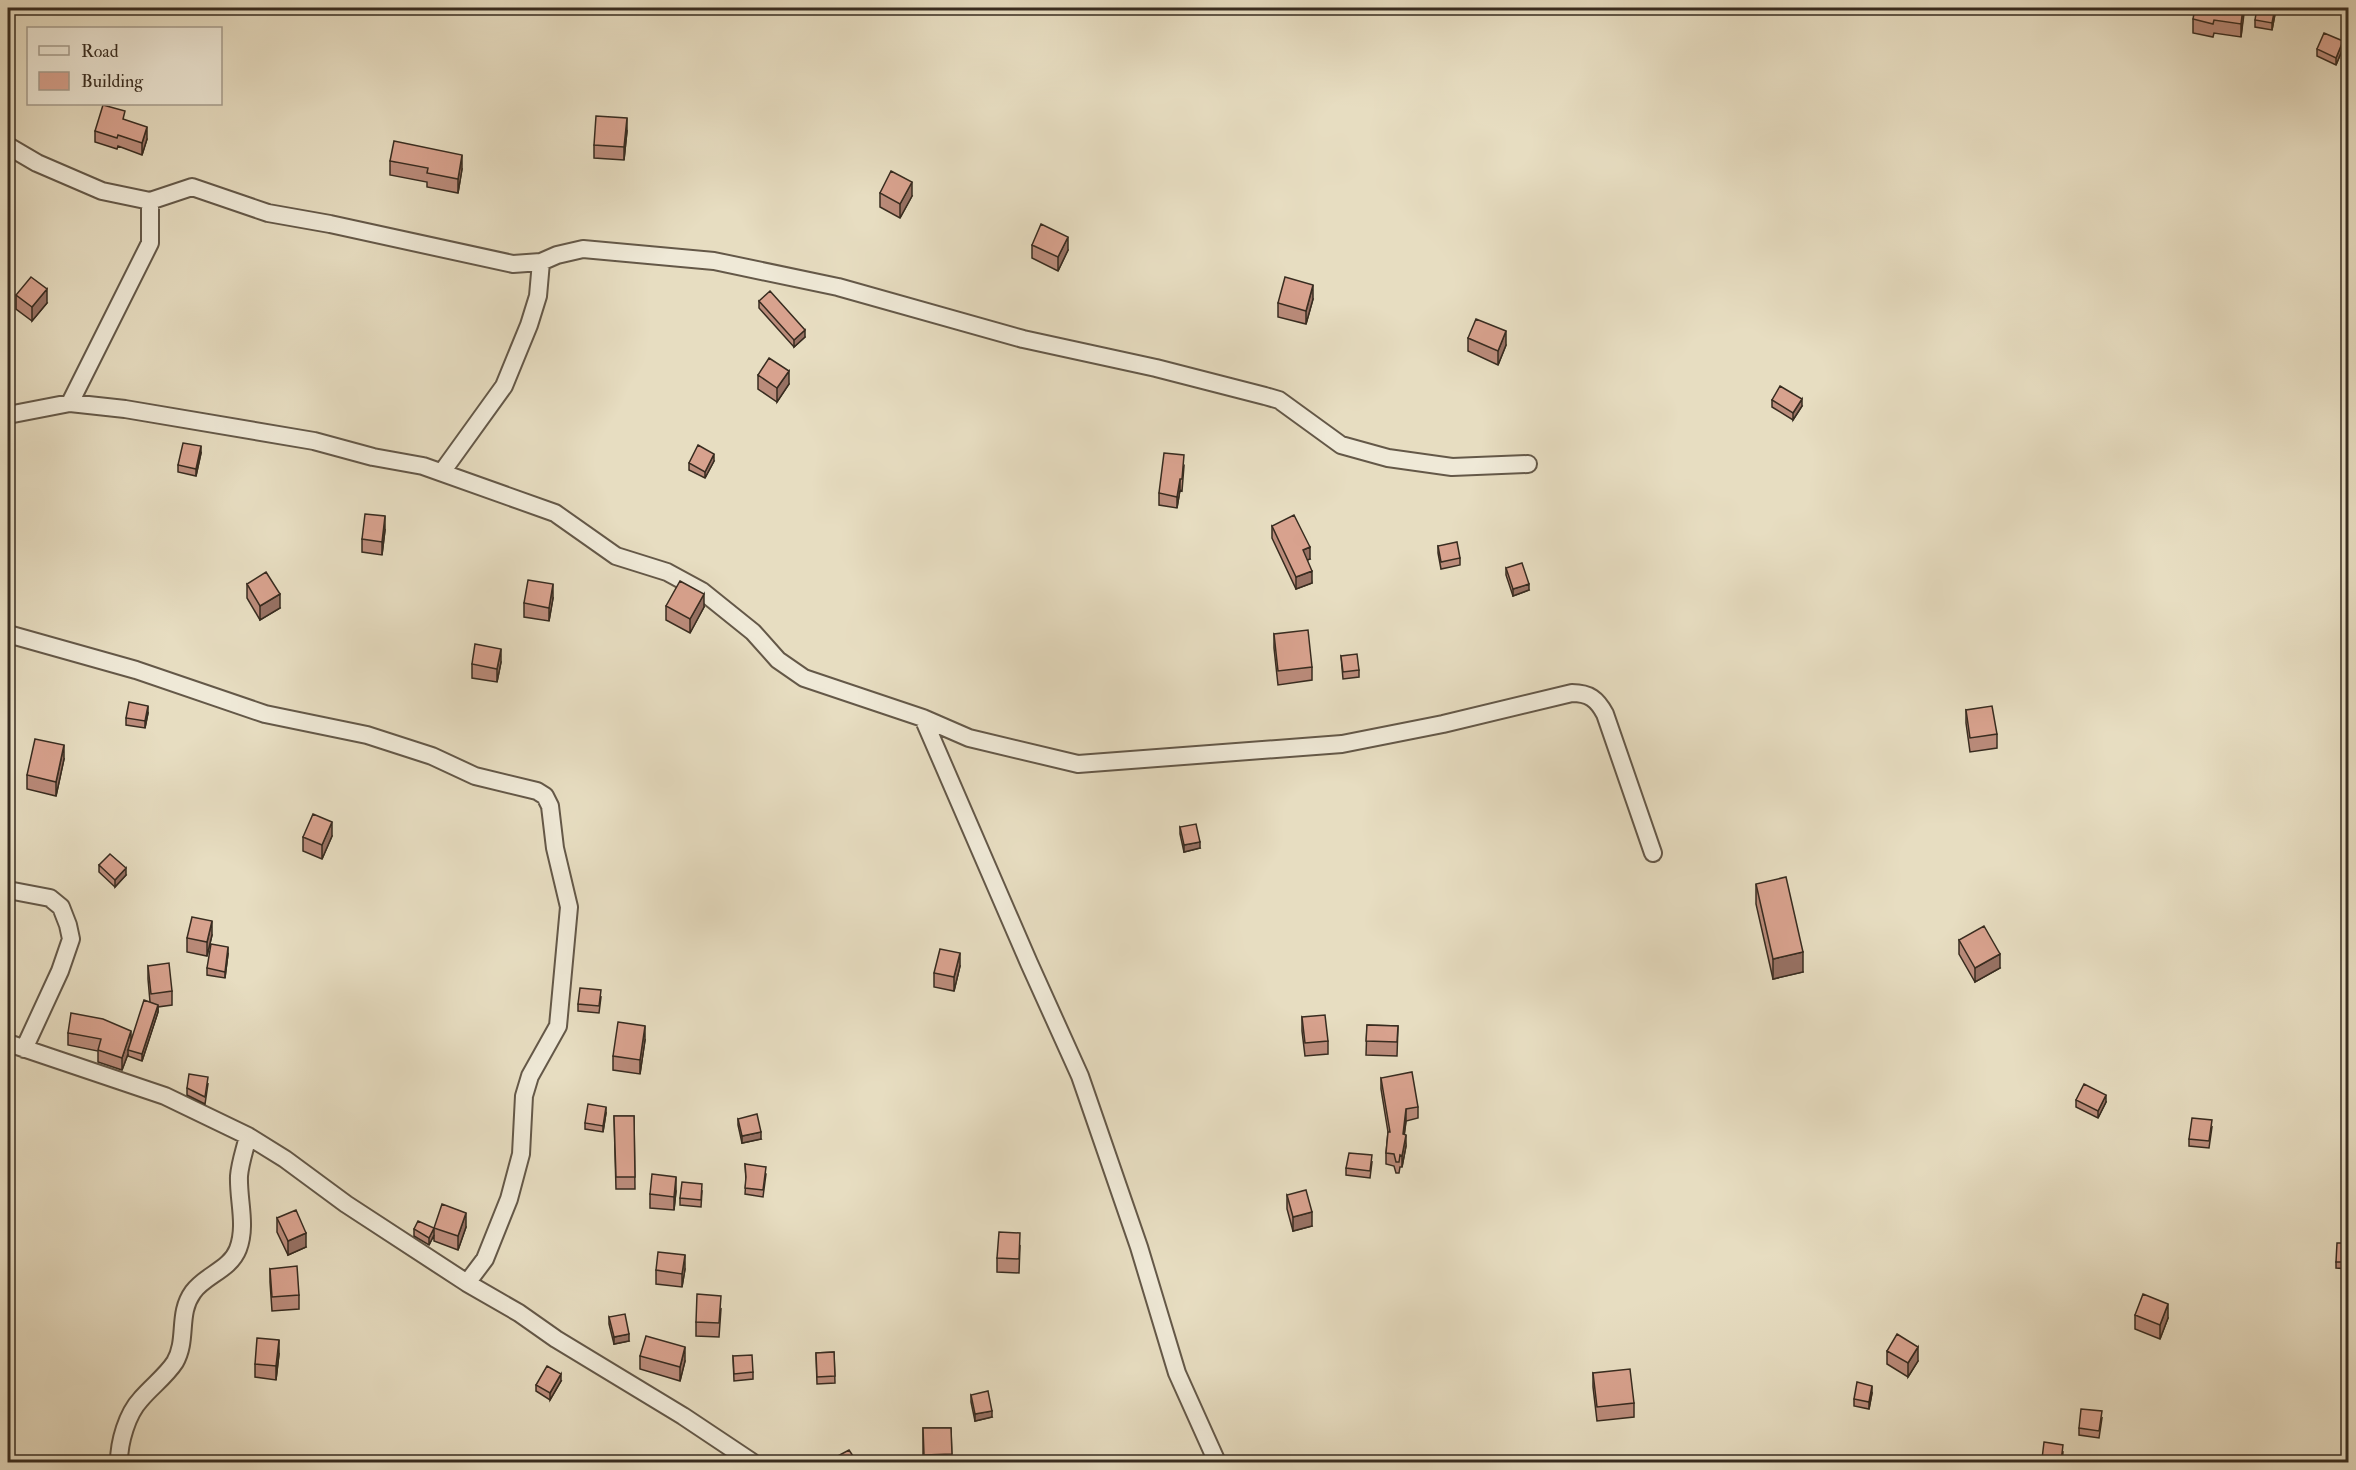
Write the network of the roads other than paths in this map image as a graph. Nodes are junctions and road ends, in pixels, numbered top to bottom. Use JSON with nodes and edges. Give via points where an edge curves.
{"nodes":[{"id":1,"x":8,"y":146,"type":"edge"},
{"id":2,"x":150,"y":201,"type":"junction"},
{"id":3,"x":541,"y":262,"type":"junction"},
{"id":4,"x":70,"y":403,"type":"junction"},
{"id":5,"x":8,"y":415,"type":"edge"},
{"id":6,"x":1528,"y":464,"type":"dead end"},
{"id":7,"x":442,"y":472,"type":"junction"},
{"id":8,"x":8,"y":634,"type":"edge"},
{"id":9,"x":923,"y":718,"type":"junction"},
{"id":10,"x":1653,"y":853,"type":"dead end"},
{"id":11,"x":8,"y":890,"type":"edge"},
{"id":12,"x":8,"y":1043,"type":"edge"},
{"id":13,"x":24,"y":1049,"type":"junction"},
{"id":14,"x":248,"y":1136,"type":"junction"},
{"id":15,"x":467,"y":1284,"type":"junction"},
{"id":16,"x":119,"y":1462,"type":"edge"},
{"id":17,"x":752,"y":1462,"type":"edge"},
{"id":18,"x":1217,"y":1462,"type":"edge"}],
"edges":[{"from":1,"to":2,"type":"street","via":[[37,163],[102,190]]},
{"from":2,"to":3,"type":"street","via":[[192,187],[268,213],[513,264]]},
{"from":2,"to":4,"type":"street","via":[[150,243]]},
{"from":3,"to":6,"type":"street","via":[[583,249],[714,261],[838,287],[1023,339],[1280,400],[1341,445],[1388,458],[1452,467]]},
{"from":3,"to":7,"type":"street","via":[[538,296],[504,386]]},
{"from":4,"to":5,"type":"street"},
{"from":4,"to":7,"type":"street","via":[[314,441]]},
{"from":7,"to":9,"type":"street","via":[[555,513],[616,556],[667,572],[702,591],[753,632],[778,660],[804,678]]},
{"from":8,"to":15,"type":"street","via":[[136,670],[265,714],[367,735],[432,756],[475,776],[545,796],[569,907],[558,1026],[530,1076],[524,1096],[521,1154],[510,1199],[485,1259]]},
{"from":9,"to":10,"type":"street","via":[[969,738],[1078,764],[1342,744],[1586,693],[1599,702],[1605,714]]},
{"from":9,"to":18,"type":"street","via":[[1080,1076],[1177,1373]]},
{"from":11,"to":13,"type":"street","via":[[50,898],[61,907],[71,939]]},
{"from":12,"to":13,"type":"street"},
{"from":13,"to":14,"type":"street","via":[[165,1096]]},
{"from":14,"to":15,"type":"street"},
{"from":14,"to":16,"type":"street","via":[[239,1175],[242,1229],[238,1250],[223,1269],[196,1287],[184,1306],[182,1341],[175,1361],[139,1401],[129,1419]]},
{"from":15,"to":17,"type":"street","via":[[519,1312]]}]}
